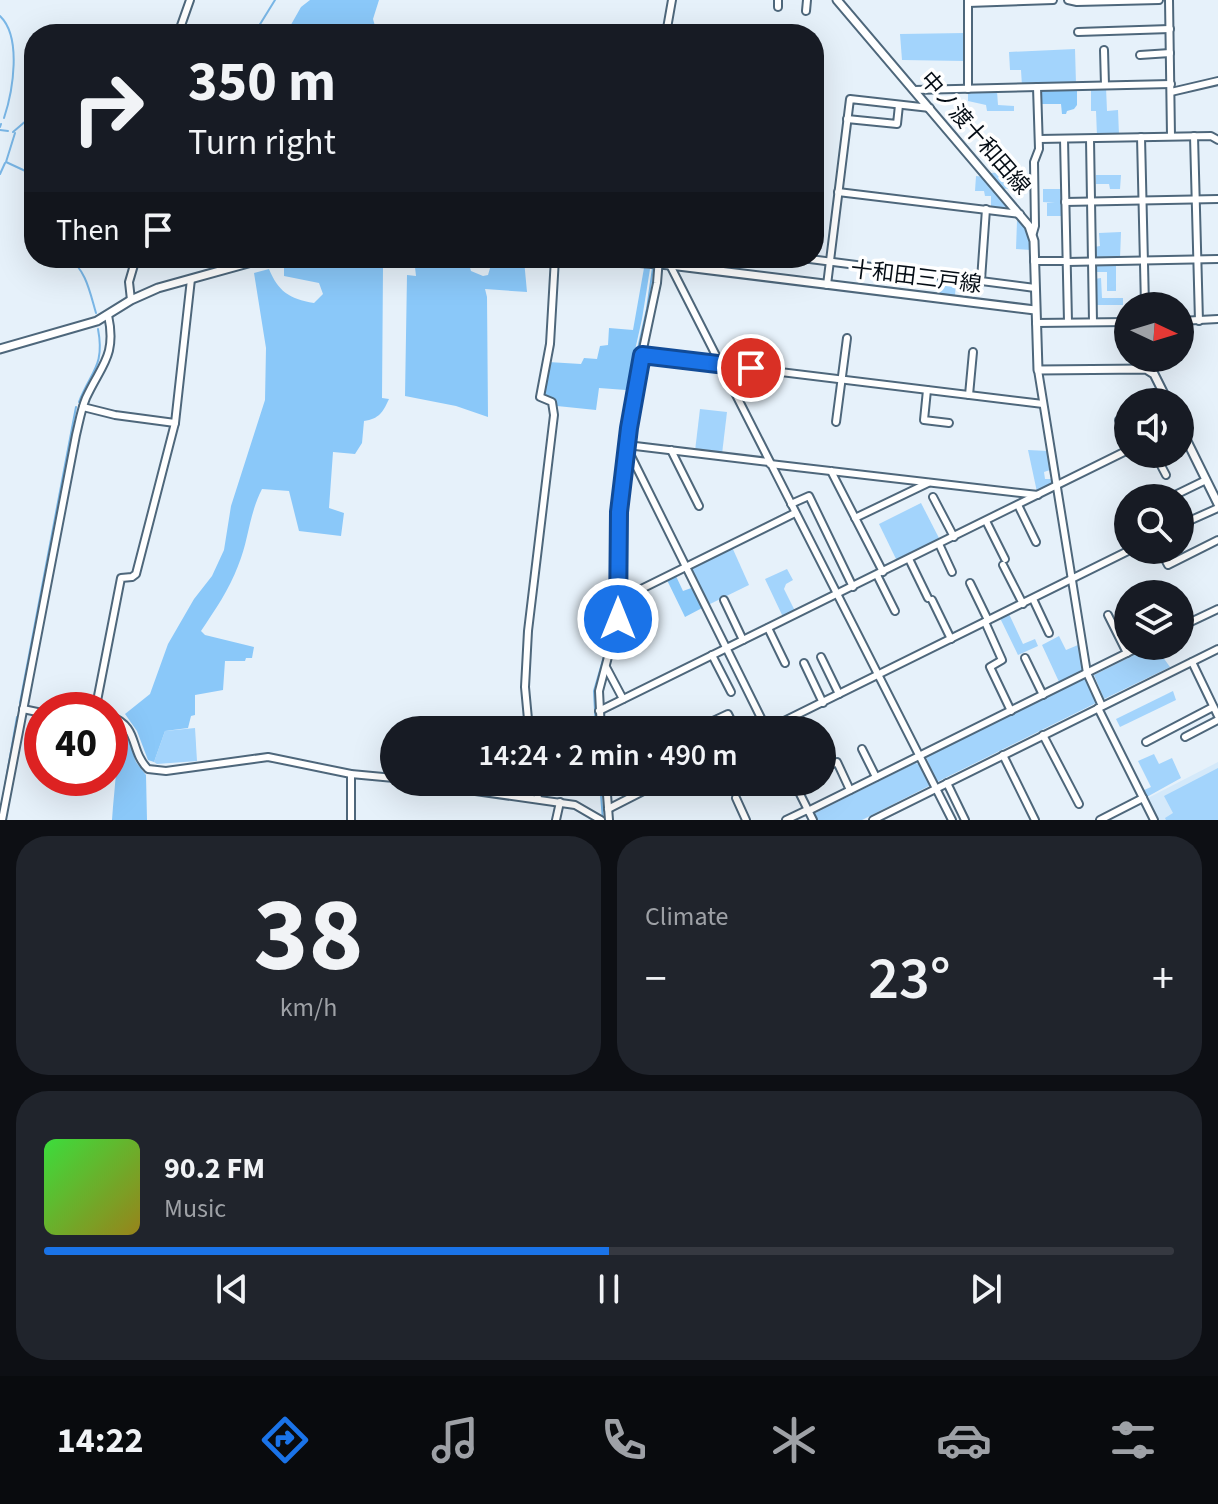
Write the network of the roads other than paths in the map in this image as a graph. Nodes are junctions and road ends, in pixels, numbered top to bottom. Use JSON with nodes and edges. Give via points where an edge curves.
{"nodes":[{"id":1,"x":190,"y":0,"type":"edge"},
{"id":2,"x":672,"y":0,"type":"edge"},
{"id":3,"x":807,"y":0,"type":"edge"},
{"id":4,"x":837,"y":0,"type":"edge"},
{"id":5,"x":1053,"y":0,"type":"edge"},
{"id":6,"x":1068,"y":0,"type":"edge"},
{"id":7,"x":1159,"y":0,"type":"edge"},
{"id":8,"x":1169,"y":0,"type":"edge"},
{"id":9,"x":968,"y":1,"type":"edge"},
{"id":10,"x":806,"y":11,"type":"dead end"},
{"id":11,"x":182,"y":24,"type":"edge"},
{"id":12,"x":668,"y":24,"type":"edge"},
{"id":13,"x":1170,"y":29,"type":"junction"},
{"id":14,"x":1078,"y":32,"type":"dead end"},
{"id":15,"x":1104,"y":50,"type":"dead end"},
{"id":16,"x":1170,"y":53,"type":"junction"},
{"id":17,"x":1140,"y":55,"type":"dead end"},
{"id":18,"x":1218,"y":81,"type":"edge"},
{"id":19,"x":1105,"y":85,"type":"junction"},
{"id":20,"x":1037,"y":87,"type":"junction"},
{"id":21,"x":1171,"y":88,"type":"junction"},
{"id":22,"x":968,"y":89,"type":"junction"},
{"id":23,"x":914,"y":90,"type":"junction"},
{"id":24,"x":899,"y":105,"type":"junction"},
{"id":25,"x":930,"y":108,"type":"junction"},
{"id":26,"x":847,"y":119,"type":"junction"},
{"id":27,"x":1171,"y":136,"type":"junction"},
{"id":28,"x":1194,"y":136,"type":"junction"},
{"id":29,"x":1141,"y":137,"type":"junction"},
{"id":30,"x":1039,"y":139,"type":"junction"},
{"id":31,"x":1064,"y":139,"type":"junction"},
{"id":32,"x":1090,"y":139,"type":"junction"},
{"id":33,"x":1218,"y":140,"type":"edge"},
{"id":34,"x":838,"y":192,"type":"junction"},
{"id":35,"x":1196,"y":199,"type":"junction"},
{"id":36,"x":1218,"y":199,"type":"edge"},
{"id":37,"x":1091,"y":201,"type":"junction"},
{"id":38,"x":1143,"y":201,"type":"junction"},
{"id":39,"x":1065,"y":202,"type":"junction"},
{"id":40,"x":986,"y":209,"type":"junction"},
{"id":41,"x":1020,"y":214,"type":"junction"},
{"id":42,"x":1033,"y":233,"type":"junction"},
{"id":43,"x":1197,"y":259,"type":"junction"},
{"id":44,"x":1218,"y":259,"type":"edge"},
{"id":45,"x":824,"y":261,"type":"edge"},
{"id":46,"x":1034,"y":261,"type":"junction"},
{"id":47,"x":1144,"y":261,"type":"junction"},
{"id":48,"x":830,"y":262,"type":"junction"},
{"id":49,"x":1067,"y":262,"type":"junction"},
{"id":50,"x":1092,"y":262,"type":"junction"},
{"id":51,"x":133,"y":268,"type":"edge"},
{"id":52,"x":230,"y":268,"type":"edge"},
{"id":53,"x":554,"y":268,"type":"edge"},
{"id":54,"x":658,"y":268,"type":"edge"},
{"id":55,"x":671,"y":268,"type":"edge"},
{"id":56,"x":694,"y":268,"type":"edge"},
{"id":57,"x":191,"y":279,"type":"junction"},
{"id":58,"x":981,"y":280,"type":"junction"},
{"id":59,"x":827,"y":285,"type":"junction"},
{"id":60,"x":1035,"y":288,"type":"junction"},
{"id":61,"x":1145,"y":292,"type":"edge"},
{"id":62,"x":131,"y":300,"type":"junction"},
{"id":63,"x":1035,"y":310,"type":"junction"},
{"id":64,"x":108,"y":315,"type":"junction"},
{"id":65,"x":1218,"y":319,"type":"edge"},
{"id":66,"x":1194,"y":321,"type":"edge"},
{"id":67,"x":1199,"y":321,"type":"junction"},
{"id":68,"x":1068,"y":322,"type":"junction"},
{"id":69,"x":1093,"y":322,"type":"junction"},
{"id":70,"x":1114,"y":322,"type":"edge"},
{"id":71,"x":1036,"y":323,"type":"junction"},
{"id":72,"x":847,"y":338,"type":"dead end"},
{"id":73,"x":0,"y":349,"type":"edge"},
{"id":74,"x":973,"y":352,"type":"dead end"},
{"id":75,"x":642,"y":355,"type":"junction"},
{"id":76,"x":719,"y":365,"type":"junction"},
{"id":77,"x":1114,"y":369,"type":"edge"},
{"id":78,"x":1038,"y":370,"type":"junction"},
{"id":79,"x":842,"y":379,"type":"junction"},
{"id":80,"x":927,"y":390,"type":"junction"},
{"id":81,"x":969,"y":395,"type":"junction"},
{"id":82,"x":1043,"y":404,"type":"junction"},
{"id":83,"x":83,"y":407,"type":"junction"},
{"id":84,"x":836,"y":422,"type":"dead end"},
{"id":85,"x":175,"y":423,"type":"junction"},
{"id":86,"x":949,"y":423,"type":"dead end"},
{"id":87,"x":626,"y":448,"type":"junction"},
{"id":88,"x":671,"y":450,"type":"junction"},
{"id":89,"x":1194,"y":456,"type":"edge"},
{"id":90,"x":1114,"y":457,"type":"edge"},
{"id":91,"x":770,"y":463,"type":"junction"},
{"id":92,"x":1162,"y":468,"type":"edge"},
{"id":93,"x":831,"y":471,"type":"junction"},
{"id":94,"x":1166,"y":475,"type":"dead end"},
{"id":95,"x":1206,"y":480,"type":"junction"},
{"id":96,"x":928,"y":483,"type":"junction"},
{"id":97,"x":1056,"y":486,"type":"junction"},
{"id":98,"x":1194,"y":486,"type":"edge"},
{"id":99,"x":1214,"y":488,"type":"edge"},
{"id":100,"x":1038,"y":495,"type":"junction"},
{"id":101,"x":933,"y":497,"type":"dead end"},
{"id":102,"x":791,"y":504,"type":"junction"},
{"id":103,"x":1018,"y":505,"type":"junction"},
{"id":104,"x":699,"y":506,"type":"dead end"},
{"id":105,"x":1218,"y":506,"type":"edge"},
{"id":106,"x":795,"y":513,"type":"junction"},
{"id":107,"x":855,"y":518,"type":"junction"},
{"id":108,"x":1194,"y":518,"type":"edge"},
{"id":109,"x":986,"y":521,"type":"junction"},
{"id":110,"x":827,"y":532,"type":"junction"},
{"id":111,"x":954,"y":537,"type":"junction"},
{"id":112,"x":1218,"y":540,"type":"edge"},
{"id":113,"x":810,"y":541,"type":"junction"},
{"id":114,"x":1036,"y":542,"type":"dead end"},
{"id":115,"x":939,"y":544,"type":"junction"},
{"id":116,"x":1194,"y":552,"type":"edge"},
{"id":117,"x":1114,"y":558,"type":"edge"},
{"id":118,"x":909,"y":559,"type":"junction"},
{"id":119,"x":686,"y":567,"type":"junction"},
{"id":120,"x":952,"y":572,"type":"dead end"},
{"id":121,"x":880,"y":574,"type":"junction"},
{"id":122,"x":1071,"y":579,"type":"junction"},
{"id":123,"x":970,"y":583,"type":"dead end"},
{"id":124,"x":853,"y":587,"type":"junction"},
{"id":125,"x":837,"y":595,"type":"junction"},
{"id":126,"x":1033,"y":599,"type":"junction"},
{"id":127,"x":619,"y":600,"type":"junction"},
{"id":128,"x":724,"y":600,"type":"dead end"},
{"id":129,"x":1023,"y":604,"type":"junction"},
{"id":130,"x":1218,"y":609,"type":"edge"},
{"id":131,"x":895,"y":611,"type":"dead end"},
{"id":132,"x":1108,"y":615,"type":"dead end"},
{"id":133,"x":1194,"y":620,"type":"edge"},
{"id":134,"x":986,"y":621,"type":"junction"},
{"id":135,"x":1114,"y":627,"type":"edge"},
{"id":136,"x":768,"y":628,"type":"junction"},
{"id":137,"x":1049,"y":633,"type":"dead end"},
{"id":138,"x":951,"y":639,"type":"junction"},
{"id":139,"x":743,"y":640,"type":"junction"},
{"id":140,"x":727,"y":648,"type":"junction"},
{"id":141,"x":1218,"y":649,"type":"edge"},
{"id":142,"x":712,"y":655,"type":"junction"},
{"id":143,"x":821,"y":657,"type":"dead end"},
{"id":144,"x":1025,"y":658,"type":"dead end"},
{"id":145,"x":1114,"y":660,"type":"edge"},
{"id":146,"x":1192,"y":662,"type":"junction"},
{"id":147,"x":785,"y":663,"type":"dead end"},
{"id":148,"x":804,"y":663,"type":"dead end"},
{"id":149,"x":606,"y":667,"type":"junction"},
{"id":150,"x":1087,"y":673,"type":"junction"},
{"id":151,"x":879,"y":675,"type":"junction"},
{"id":152,"x":99,"y":692,"type":"edge"},
{"id":153,"x":731,"y":692,"type":"dead end"},
{"id":154,"x":839,"y":694,"type":"junction"},
{"id":155,"x":1043,"y":695,"type":"junction"},
{"id":156,"x":623,"y":699,"type":"junction"},
{"id":157,"x":823,"y":703,"type":"junction"},
{"id":158,"x":1100,"y":707,"type":"junction"},
{"id":159,"x":1213,"y":707,"type":"junction"},
{"id":160,"x":23,"y":709,"type":"joint"},
{"id":161,"x":599,"y":711,"type":"junction"},
{"id":162,"x":1011,"y":711,"type":"junction"},
{"id":163,"x":528,"y":716,"type":"edge"},
{"id":164,"x":600,"y":716,"type":"edge"},
{"id":165,"x":760,"y":716,"type":"edge"},
{"id":166,"x":796,"y":716,"type":"edge"},
{"id":167,"x":1218,"y":718,"type":"edge"},
{"id":168,"x":128,"y":728,"type":"edge"},
{"id":169,"x":1043,"y":735,"type":"junction"},
{"id":170,"x":1185,"y":737,"type":"dead end"},
{"id":171,"x":1146,"y":742,"type":"dead end"},
{"id":172,"x":862,"y":749,"type":"dead end"},
{"id":173,"x":1003,"y":755,"type":"junction"},
{"id":174,"x":920,"y":757,"type":"junction"},
{"id":175,"x":836,"y":762,"type":"edge"},
{"id":176,"x":351,"y":774,"type":"junction"},
{"id":177,"x":380,"y":777,"type":"edge"},
{"id":178,"x":876,"y":777,"type":"junction"},
{"id":179,"x":947,"y":783,"type":"junction"},
{"id":180,"x":936,"y":789,"type":"junction"},
{"id":181,"x":850,"y":790,"type":"junction"},
{"id":182,"x":510,"y":796,"type":"edge"},
{"id":183,"x":538,"y":796,"type":"edge"},
{"id":184,"x":607,"y":796,"type":"edge"},
{"id":185,"x":634,"y":796,"type":"edge"},
{"id":186,"x":802,"y":796,"type":"edge"},
{"id":187,"x":736,"y":798,"type":"dead end"},
{"id":188,"x":1143,"y":798,"type":"junction"},
{"id":189,"x":538,"y":799,"type":"junction"},
{"id":190,"x":560,"y":802,"type":"junction"},
{"id":191,"x":1079,"y":804,"type":"dead end"},
{"id":192,"x":608,"y":809,"type":"junction"},
{"id":193,"x":808,"y":810,"type":"junction"},
{"id":194,"x":2,"y":820,"type":"edge"},
{"id":195,"x":351,"y":820,"type":"edge"},
{"id":196,"x":556,"y":820,"type":"edge"},
{"id":197,"x":601,"y":820,"type":"edge"},
{"id":198,"x":609,"y":820,"type":"edge"},
{"id":199,"x":746,"y":820,"type":"edge"},
{"id":200,"x":786,"y":820,"type":"edge"},
{"id":201,"x":813,"y":820,"type":"edge"},
{"id":202,"x":873,"y":820,"type":"edge"},
{"id":203,"x":952,"y":820,"type":"edge"},
{"id":204,"x":965,"y":820,"type":"edge"},
{"id":205,"x":1035,"y":820,"type":"edge"},
{"id":206,"x":1100,"y":820,"type":"edge"},
{"id":207,"x":1154,"y":820,"type":"edge"}],
"edges":[{"from":1,"to":11,"type":"street"},
{"from":2,"to":12,"type":"street"},
{"from":3,"to":10,"type":"street"},
{"from":4,"to":23,"type":"main road","name":"中ノ渡十和田線"},
{"from":5,"to":9,"type":"street"},
{"from":6,"to":7,"type":"street"},
{"from":8,"to":13,"type":"street"},
{"from":9,"to":22,"type":"street"},
{"from":13,"to":14,"type":"street"},
{"from":13,"to":16,"type":"street"},
{"from":15,"to":19,"type":"street"},
{"from":16,"to":17,"type":"street"},
{"from":16,"to":21,"type":"street"},
{"from":18,"to":21,"type":"street"},
{"from":19,"to":20,"type":"street"},
{"from":19,"to":21,"type":"street"},
{"from":20,"to":22,"type":"street"},
{"from":20,"to":30,"type":"street"},
{"from":21,"to":27,"type":"street"},
{"from":22,"to":23,"type":"street"},
{"from":23,"to":25,"type":"main road","name":"中ノ渡十和田線"},
{"from":24,"to":25,"type":"street"},
{"from":24,"to":26,"type":"street","via":[[897,124]]},
{"from":24,"to":26,"type":"street","via":[[850,99]]},
{"from":25,"to":41,"type":"main road","name":"中ノ渡十和田線"},
{"from":26,"to":34,"type":"street"},
{"from":27,"to":28,"type":"street"},
{"from":27,"to":29,"type":"street"},
{"from":28,"to":33,"type":"street"},
{"from":28,"to":35,"type":"street"},
{"from":29,"to":32,"type":"street"},
{"from":29,"to":38,"type":"street"},
{"from":30,"to":31,"type":"street"},
{"from":30,"to":42,"type":"street"},
{"from":31,"to":32,"type":"street"},
{"from":31,"to":39,"type":"street"},
{"from":32,"to":37,"type":"street"},
{"from":34,"to":40,"type":"street"},
{"from":34,"to":48,"type":"street"},
{"from":35,"to":36,"type":"street"},
{"from":35,"to":38,"type":"street"},
{"from":35,"to":43,"type":"street"},
{"from":37,"to":38,"type":"street"},
{"from":37,"to":39,"type":"street"},
{"from":37,"to":50,"type":"street"},
{"from":38,"to":47,"type":"street"},
{"from":39,"to":49,"type":"street"},
{"from":40,"to":41,"type":"street"},
{"from":40,"to":58,"type":"street"},
{"from":41,"to":42,"type":"main road","name":"中ノ渡十和田線"},
{"from":42,"to":46,"type":"main road"},
{"from":43,"to":44,"type":"street"},
{"from":43,"to":47,"type":"street"},
{"from":43,"to":67,"type":"street"},
{"from":45,"to":48,"type":"street"},
{"from":46,"to":49,"type":"street"},
{"from":46,"to":60,"type":"main road"},
{"from":47,"to":50,"type":"street"},
{"from":47,"to":61,"type":"street"},
{"from":48,"to":58,"type":"street"},
{"from":48,"to":59,"type":"street"},
{"from":49,"to":50,"type":"street"},
{"from":49,"to":68,"type":"street"},
{"from":50,"to":69,"type":"street"},
{"from":51,"to":62,"type":"street"},
{"from":52,"to":57,"type":"main road"},
{"from":53,"to":163,"type":"street","via":[[550,344],[540,397],[552,402],[554,415],[528,631]]},
{"from":54,"to":75,"type":"street"},
{"from":55,"to":76,"type":"street"},
{"from":56,"to":59,"type":"main road","name":"十和田三戸線"},
{"from":57,"to":62,"type":"main road"},
{"from":57,"to":85,"type":"street"},
{"from":58,"to":60,"type":"street"},
{"from":59,"to":63,"type":"main road","name":"十和田三戸線"},
{"from":60,"to":63,"type":"main road"},
{"from":62,"to":64,"type":"main road"},
{"from":63,"to":71,"type":"main road"},
{"from":64,"to":73,"type":"main road"},
{"from":64,"to":83,"type":"street","via":[[108,359]]},
{"from":65,"to":67,"type":"street"},
{"from":66,"to":67,"type":"street"},
{"from":68,"to":69,"type":"street"},
{"from":68,"to":71,"type":"street"},
{"from":69,"to":70,"type":"street"},
{"from":71,"to":78,"type":"main road"},
{"from":72,"to":79,"type":"street"},
{"from":74,"to":81,"type":"street"},
{"from":75,"to":76,"type":"street"},
{"from":75,"to":87,"type":"street"},
{"from":76,"to":79,"type":"street"},
{"from":76,"to":91,"type":"street"},
{"from":77,"to":78,"type":"main road"},
{"from":78,"to":82,"type":"street"},
{"from":79,"to":80,"type":"street"},
{"from":79,"to":84,"type":"street"},
{"from":80,"to":81,"type":"street"},
{"from":80,"to":86,"type":"street","via":[[924,420]]},
{"from":81,"to":82,"type":"street"},
{"from":82,"to":97,"type":"street"},
{"from":83,"to":85,"type":"street"},
{"from":83,"to":160,"type":"street"},
{"from":85,"to":152,"type":"street","via":[[136,574],[121,578]]},
{"from":87,"to":88,"type":"street"},
{"from":87,"to":119,"type":"street"},
{"from":87,"to":127,"type":"street"},
{"from":88,"to":91,"type":"street"},
{"from":88,"to":104,"type":"street"},
{"from":89,"to":95,"type":"main road"},
{"from":90,"to":97,"type":"street"},
{"from":91,"to":93,"type":"street"},
{"from":91,"to":102,"type":"street"},
{"from":92,"to":94,"type":"street"},
{"from":93,"to":96,"type":"street"},
{"from":93,"to":107,"type":"street"},
{"from":95,"to":98,"type":"street"},
{"from":95,"to":99,"type":"main road"},
{"from":96,"to":100,"type":"street"},
{"from":96,"to":107,"type":"street"},
{"from":97,"to":100,"type":"street"},
{"from":97,"to":122,"type":"street"},
{"from":99,"to":105,"type":"main road"},
{"from":100,"to":103,"type":"street"},
{"from":101,"to":111,"type":"street"},
{"from":102,"to":106,"type":"street"},
{"from":102,"to":110,"type":"street","via":[[809,496]]},
{"from":103,"to":109,"type":"street"},
{"from":103,"to":114,"type":"street"},
{"from":105,"to":108,"type":"street"},
{"from":106,"to":113,"type":"street"},
{"from":106,"to":119,"type":"street"},
{"from":107,"to":121,"type":"street"},
{"from":109,"to":111,"type":"street"},
{"from":109,"to":129,"type":"street"},
{"from":110,"to":113,"type":"street"},
{"from":110,"to":124,"type":"street"},
{"from":111,"to":115,"type":"street"},
{"from":112,"to":116,"type":"street"},
{"from":113,"to":125,"type":"street"},
{"from":115,"to":118,"type":"street"},
{"from":115,"to":120,"type":"street"},
{"from":117,"to":122,"type":"street"},
{"from":118,"to":121,"type":"street"},
{"from":118,"to":138,"type":"street"},
{"from":119,"to":127,"type":"street"},
{"from":119,"to":140,"type":"street"},
{"from":121,"to":124,"type":"street"},
{"from":121,"to":131,"type":"street"},
{"from":122,"to":126,"type":"street"},
{"from":122,"to":150,"type":"street"},
{"from":123,"to":134,"type":"street"},
{"from":124,"to":125,"type":"street"},
{"from":125,"to":136,"type":"street"},
{"from":125,"to":151,"type":"street"},
{"from":126,"to":129,"type":"street"},
{"from":126,"to":137,"type":"street"},
{"from":127,"to":149,"type":"street"},
{"from":128,"to":139,"type":"street"},
{"from":129,"to":134,"type":"street"},
{"from":130,"to":133,"type":"street"},
{"from":132,"to":135,"type":"street"},
{"from":134,"to":138,"type":"street"},
{"from":134,"to":162,"type":"street","via":[[1002,660],[990,667]]},
{"from":136,"to":139,"type":"street"},
{"from":136,"to":147,"type":"street"},
{"from":138,"to":151,"type":"street"},
{"from":139,"to":140,"type":"street"},
{"from":140,"to":142,"type":"street"},
{"from":140,"to":165,"type":"street"},
{"from":141,"to":146,"type":"street"},
{"from":142,"to":153,"type":"street"},
{"from":142,"to":156,"type":"street"},
{"from":143,"to":154,"type":"street"},
{"from":144,"to":155,"type":"street"},
{"from":145,"to":150,"type":"street"},
{"from":146,"to":158,"type":"street"},
{"from":146,"to":159,"type":"street"},
{"from":148,"to":157,"type":"street"},
{"from":149,"to":156,"type":"street"},
{"from":149,"to":161,"type":"street"},
{"from":150,"to":155,"type":"street"},
{"from":150,"to":158,"type":"street"},
{"from":151,"to":154,"type":"street"},
{"from":151,"to":174,"type":"street"},
{"from":154,"to":157,"type":"street"},
{"from":155,"to":162,"type":"street"},
{"from":156,"to":161,"type":"street"},
{"from":157,"to":166,"type":"street"},
{"from":158,"to":169,"type":"street"},
{"from":158,"to":188,"type":"street"},
{"from":159,"to":167,"type":"street"},
{"from":159,"to":171,"type":"street"},
{"from":160,"to":194,"type":"street"},
{"from":161,"to":164,"type":"street"},
{"from":162,"to":174,"type":"street"},
{"from":167,"to":170,"type":"street"},
{"from":168,"to":176,"type":"street","via":[[148,769],[268,757]]},
{"from":169,"to":173,"type":"street"},
{"from":169,"to":191,"type":"street"},
{"from":172,"to":178,"type":"street"},
{"from":173,"to":179,"type":"street"},
{"from":173,"to":205,"type":"street"},
{"from":174,"to":178,"type":"street"},
{"from":174,"to":180,"type":"street"},
{"from":175,"to":181,"type":"street"},
{"from":176,"to":177,"type":"street"},
{"from":176,"to":195,"type":"street"},
{"from":178,"to":181,"type":"street"},
{"from":179,"to":180,"type":"street"},
{"from":179,"to":204,"type":"street"},
{"from":180,"to":202,"type":"street"},
{"from":180,"to":203,"type":"street"},
{"from":181,"to":193,"type":"street"},
{"from":182,"to":189,"type":"street"},
{"from":183,"to":189,"type":"street"},
{"from":184,"to":192,"type":"street"},
{"from":185,"to":192,"type":"street"},
{"from":186,"to":193,"type":"street"},
{"from":187,"to":199,"type":"street"},
{"from":188,"to":206,"type":"street"},
{"from":188,"to":207,"type":"street"},
{"from":189,"to":190,"type":"street"},
{"from":190,"to":196,"type":"street"},
{"from":190,"to":197,"type":"street"},
{"from":192,"to":198,"type":"street"},
{"from":193,"to":200,"type":"street"},
{"from":193,"to":201,"type":"street"}]}
